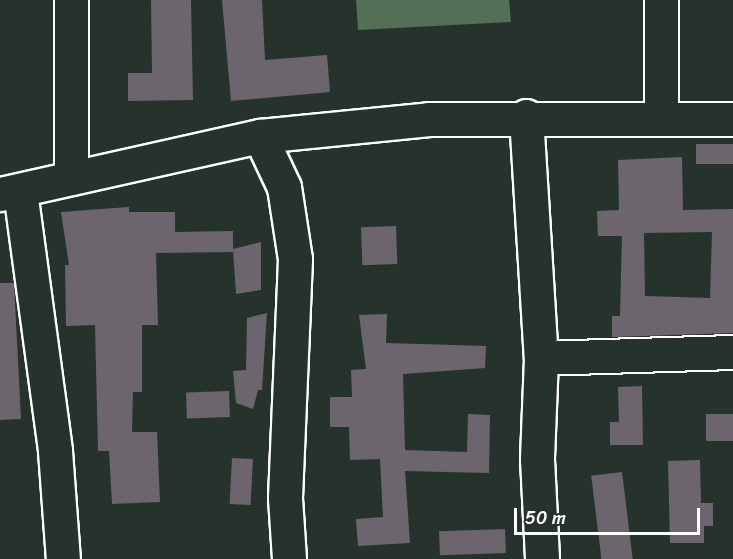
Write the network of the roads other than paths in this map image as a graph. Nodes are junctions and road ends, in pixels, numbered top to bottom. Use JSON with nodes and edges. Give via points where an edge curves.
{"nodes":[{"id":1,"x":71,"y":0,"type":"edge"},
{"id":2,"x":661,"y":0,"type":"edge"},
{"id":3,"x":526,"y":116,"type":"junction"},
{"id":4,"x":661,"y":118,"type":"junction"},
{"id":5,"x":733,"y":118,"type":"edge"},
{"id":6,"x":260,"y":136,"type":"junction"},
{"id":7,"x":71,"y":178,"type":"junction"},
{"id":8,"x":10,"y":193,"type":"edge"},
{"id":9,"x":733,"y":352,"type":"edge"},
{"id":10,"x":541,"y":358,"type":"junction"},
{"id":11,"x":63,"y":559,"type":"edge"},
{"id":12,"x":289,"y":559,"type":"edge"},
{"id":13,"x":542,"y":559,"type":"edge"}],
"edges":[{"from":1,"to":7,"type":"street"},
{"from":2,"to":4,"type":"street"},
{"from":3,"to":4,"type":"street"},
{"from":3,"to":6,"type":"street","via":[[429,119]]},
{"from":3,"to":10,"type":"street"},
{"from":4,"to":5,"type":"street"},
{"from":6,"to":7,"type":"street"},
{"from":6,"to":12,"type":"street","via":[[284,187],[295,259],[285,498]]},
{"from":7,"to":8,"type":"street"},
{"from":8,"to":11,"type":"street","via":[[55,451]]},
{"from":9,"to":10,"type":"street"},
{"from":10,"to":13,"type":"street","via":[[537,459]]}]}
